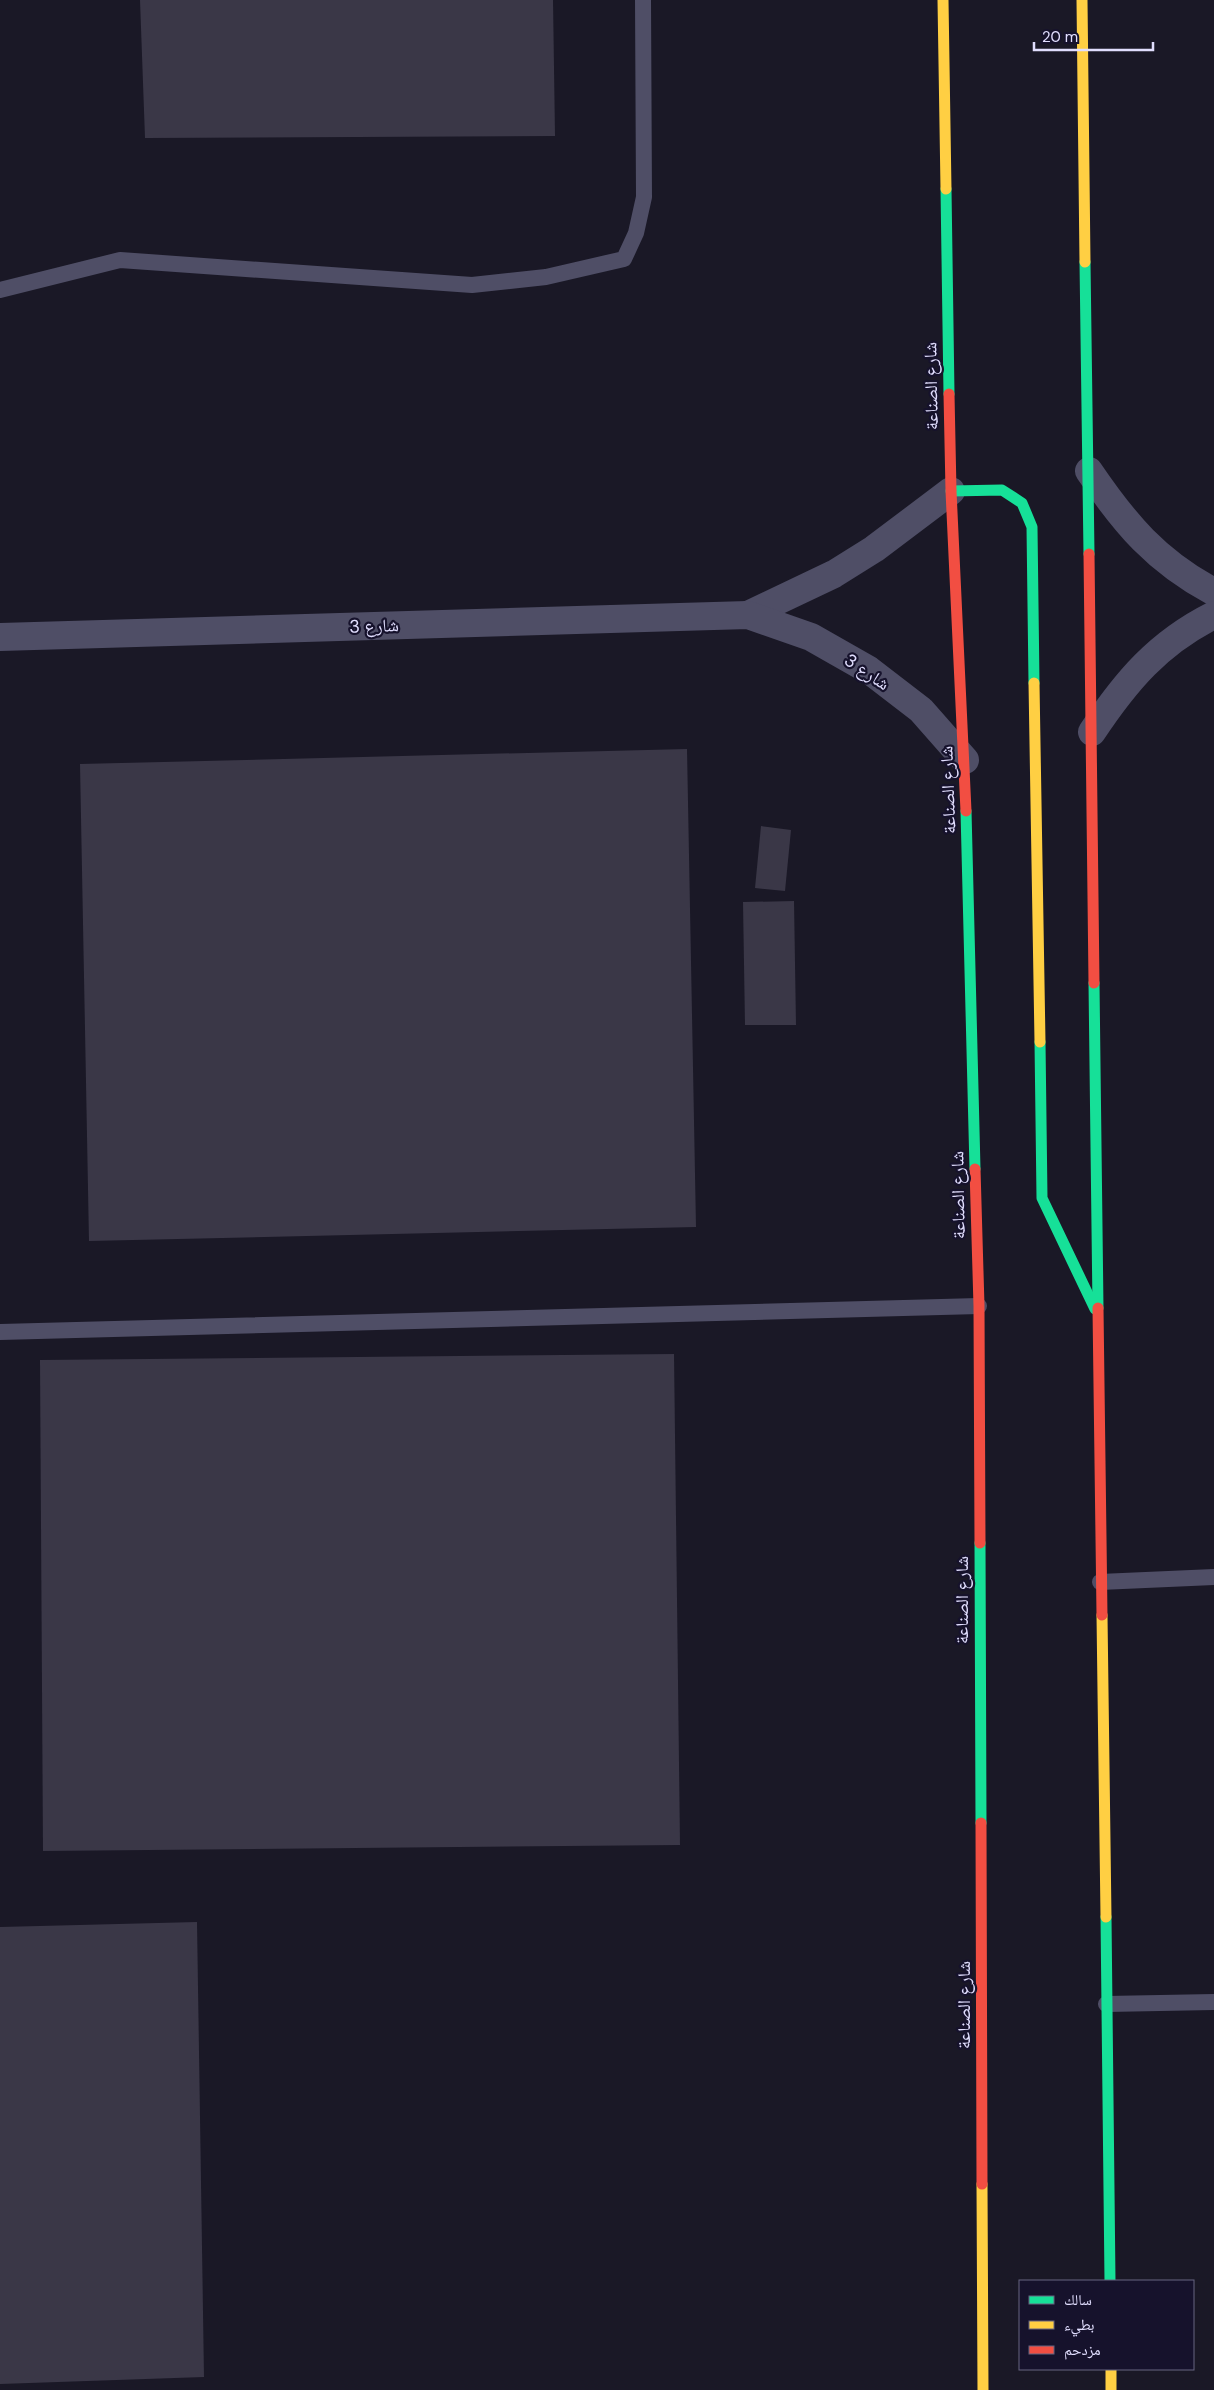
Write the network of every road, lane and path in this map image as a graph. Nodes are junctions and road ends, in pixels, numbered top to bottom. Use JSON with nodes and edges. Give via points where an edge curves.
{"nodes":[{"id":1,"x":643,"y":0,"type":"edge"},
{"id":2,"x":942,"y":0,"type":"edge"},
{"id":3,"x":1082,"y":0,"type":"edge"},
{"id":4,"x":0,"y":290,"type":"edge"},
{"id":5,"x":1089,"y":471,"type":"junction"},
{"id":6,"x":951,"y":491,"type":"junction"},
{"id":7,"x":1214,"y":592,"type":"edge"},
{"id":8,"x":748,"y":615,"type":"junction"},
{"id":9,"x":1214,"y":615,"type":"edge"},
{"id":10,"x":0,"y":637,"type":"edge"},
{"id":11,"x":1092,"y":732,"type":"junction"},
{"id":12,"x":965,"y":760,"type":"junction"},
{"id":13,"x":978,"y":1306,"type":"junction"},
{"id":14,"x":1098,"y":1317,"type":"junction"},
{"id":15,"x":0,"y":1332,"type":"edge"},
{"id":16,"x":1214,"y":1577,"type":"edge"},
{"id":17,"x":1100,"y":1582,"type":"junction"},
{"id":18,"x":1214,"y":2002,"type":"edge"},
{"id":19,"x":1106,"y":2004,"type":"junction"},
{"id":20,"x":1110,"y":2280,"type":"edge"},
{"id":21,"x":1111,"y":2370,"type":"edge"},
{"id":22,"x":983,"y":2390,"type":"edge"},
{"id":23,"x":1111,"y":2390,"type":"edge"}],
"edges":[{"from":1,"to":4,"type":"lane","via":[[644,197],[636,233],[624,259],[546,277],[472,285],[120,260]]},
{"from":2,"to":6,"type":"street","name":"شارع الصناعة"},
{"from":3,"to":5,"type":"street"},
{"from":5,"to":7,"type":"street","via":[[1117,513],[1152,550]]},
{"from":5,"to":11,"type":"street"},
{"from":6,"to":8,"type":"street","name":"شارع 3","via":[[874,549],[834,574]]},
{"from":6,"to":12,"type":"street","name":"شارع الصناعة"},
{"from":6,"to":14,"type":"street","via":[[1002,490],[1022,503],[1032,527],[1042,1198]]},
{"from":8,"to":10,"type":"street","name":"شارع 3"},
{"from":8,"to":12,"type":"street","name":"شارع 3","via":[[810,637],[869,670],[921,710]]},
{"from":9,"to":11,"type":"street","via":[[1192,626],[1153,655],[1119,691]]},
{"from":11,"to":14,"type":"street"},
{"from":12,"to":13,"type":"street","name":"شارع الصناعة"},
{"from":13,"to":15,"type":"lane"},
{"from":13,"to":22,"type":"street","name":"شارع الصناعة"},
{"from":14,"to":17,"type":"street"},
{"from":16,"to":17,"type":"lane"},
{"from":17,"to":19,"type":"street"},
{"from":18,"to":19,"type":"lane"},
{"from":19,"to":20,"type":"street"},
{"from":21,"to":23,"type":"street"}]}
